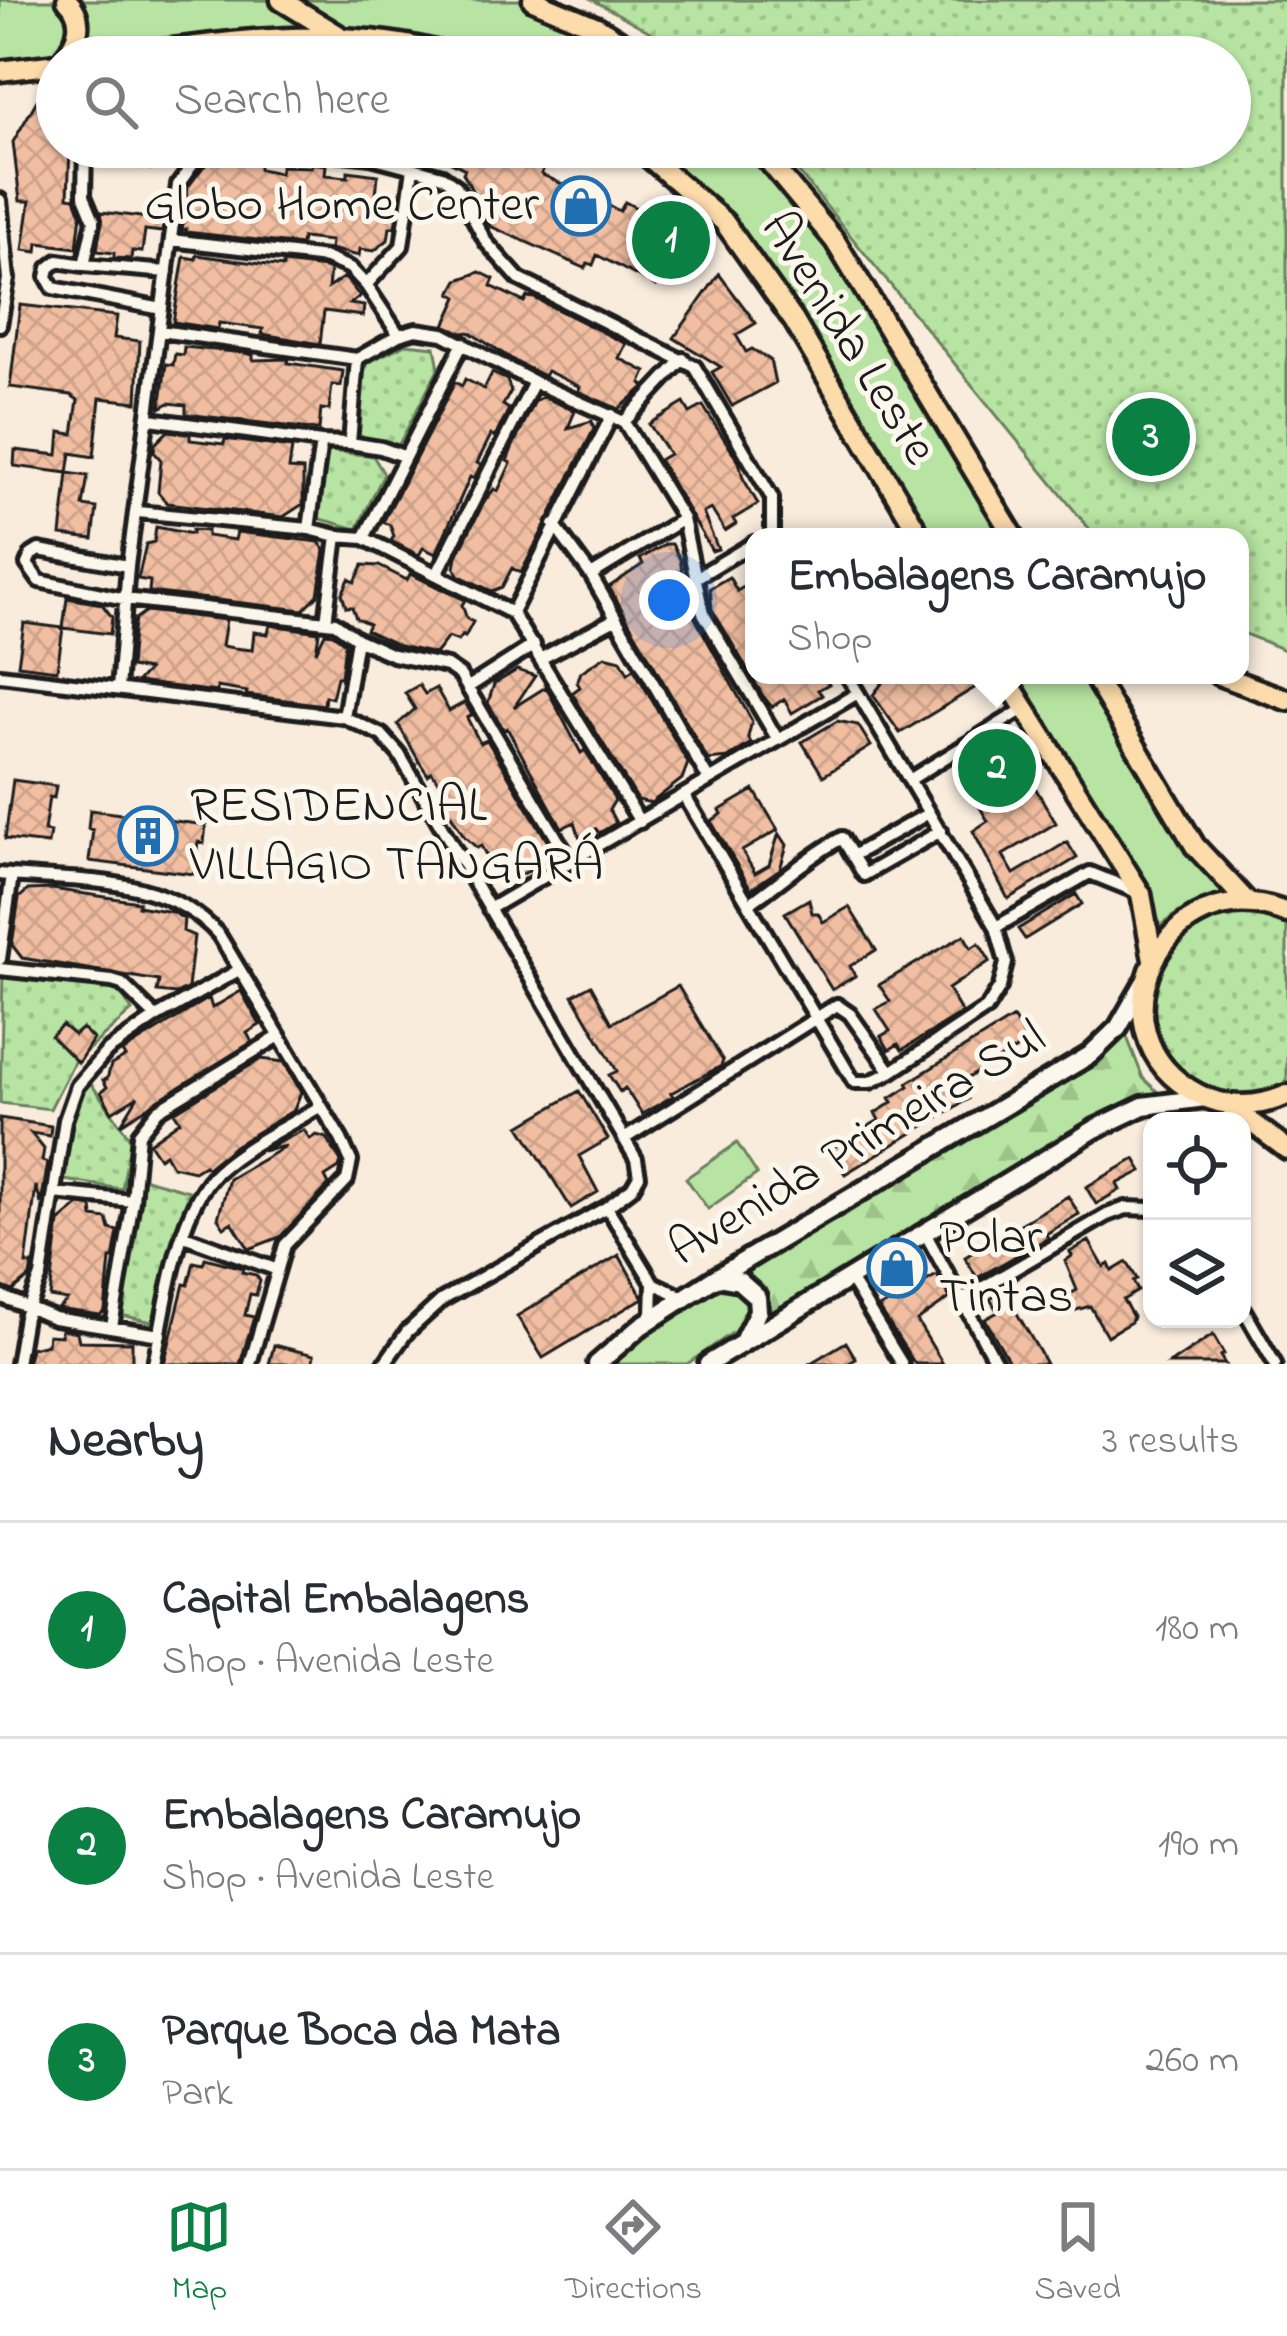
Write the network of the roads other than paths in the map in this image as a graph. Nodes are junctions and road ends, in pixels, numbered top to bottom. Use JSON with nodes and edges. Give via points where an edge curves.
{"nodes":[{"id":1,"x":67,"y":0,"type":"edge"},
{"id":2,"x":281,"y":0,"type":"edge"},
{"id":3,"x":533,"y":0,"type":"edge"},
{"id":4,"x":75,"y":36,"type":"edge"},
{"id":5,"x":339,"y":36,"type":"edge"},
{"id":6,"x":611,"y":36,"type":"edge"},
{"id":7,"x":36,"y":67,"type":"edge"},
{"id":8,"x":0,"y":71,"type":"edge"},
{"id":9,"x":85,"y":168,"type":"edge"},
{"id":10,"x":188,"y":168,"type":"edge"},
{"id":11,"x":413,"y":168,"type":"joint"},
{"id":12,"x":661,"y":168,"type":"edge"},
{"id":13,"x":774,"y":168,"type":"edge"},
{"id":14,"x":0,"y":200,"type":"edge"},
{"id":15,"x":171,"y":240,"type":"junction"},
{"id":16,"x":84,"y":265,"type":"junction"},
{"id":17,"x":166,"y":272,"type":"junction"},
{"id":18,"x":366,"y":286,"type":"junction"},
{"id":19,"x":162,"y":309,"type":"junction"},
{"id":20,"x":0,"y":325,"type":"edge"},
{"id":21,"x":160,"y":332,"type":"junction"},
{"id":22,"x":399,"y":334,"type":"junction"},
{"id":23,"x":464,"y":343,"type":"junction"},
{"id":24,"x":357,"y":359,"type":"junction"},
{"id":25,"x":683,"y":359,"type":"junction"},
{"id":26,"x":534,"y":382,"type":"junction"},
{"id":27,"x":618,"y":418,"type":"junction"},
{"id":28,"x":150,"y":419,"type":"junction"},
{"id":29,"x":321,"y":442,"type":"junction"},
{"id":30,"x":350,"y":443,"type":"junction"},
{"id":31,"x":404,"y":456,"type":"junction"},
{"id":32,"x":138,"y":512,"type":"junction"},
{"id":33,"x":1004,"y":517,"type":"junction"},
{"id":34,"x":683,"y":519,"type":"junction"},
{"id":35,"x":554,"y":525,"type":"junction"},
{"id":36,"x":771,"y":528,"type":"edge"},
{"id":37,"x":916,"y":528,"type":"edge"},
{"id":38,"x":1010,"y":528,"type":"edge"},
{"id":39,"x":1016,"y":528,"type":"edge"},
{"id":40,"x":309,"y":529,"type":"junction"},
{"id":41,"x":337,"y":536,"type":"junction"},
{"id":42,"x":364,"y":538,"type":"junction"},
{"id":43,"x":745,"y":548,"type":"edge"},
{"id":44,"x":128,"y":566,"type":"junction"},
{"id":45,"x":437,"y":574,"type":"junction"},
{"id":46,"x":591,"y":574,"type":"junction"},
{"id":47,"x":694,"y":579,"type":"junction"},
{"id":48,"x":125,"y":599,"type":"junction"},
{"id":49,"x":512,"y":613,"type":"junction"},
{"id":50,"x":615,"y":619,"type":"junction"},
{"id":51,"x":326,"y":622,"type":"junction"},
{"id":52,"x":357,"y":639,"type":"junction"},
{"id":53,"x":534,"y":645,"type":"junction"},
{"id":54,"x":542,"y":658,"type":"junction"},
{"id":55,"x":0,"y":675,"type":"edge"},
{"id":56,"x":854,"y":684,"type":"edge"},
{"id":57,"x":1010,"y":684,"type":"edge"},
{"id":58,"x":1098,"y":684,"type":"edge"},
{"id":59,"x":1243,"y":684,"type":"edge"},
{"id":60,"x":470,"y":686,"type":"junction"},
{"id":61,"x":118,"y":689,"type":"junction"},
{"id":62,"x":858,"y":693,"type":"junction"},
{"id":63,"x":1287,"y":700,"type":"edge"},
{"id":64,"x":1025,"y":708,"type":"junction"},
{"id":65,"x":344,"y":717,"type":"junction"},
{"id":66,"x":778,"y":740,"type":"junction"},
{"id":67,"x":911,"y":779,"type":"junction"},
{"id":68,"x":709,"y":781,"type":"junction"},
{"id":69,"x":684,"y":795,"type":"junction"},
{"id":70,"x":929,"y":813,"type":"junction"},
{"id":71,"x":640,"y":822,"type":"junction"},
{"id":72,"x":941,"y":831,"type":"junction"},
{"id":73,"x":854,"y":855,"type":"junction"},
{"id":74,"x":571,"y":862,"type":"junction"},
{"id":75,"x":6,"y":874,"type":"edge"},
{"id":76,"x":1142,"y":894,"type":"junction"},
{"id":77,"x":1248,"y":903,"type":"junction"},
{"id":78,"x":748,"y":904,"type":"junction"},
{"id":79,"x":1282,"y":908,"type":"edge"},
{"id":80,"x":489,"y":909,"type":"junction"},
{"id":81,"x":996,"y":927,"type":"junction"},
{"id":82,"x":0,"y":957,"type":"edge"},
{"id":83,"x":1153,"y":960,"type":"junction"},
{"id":84,"x":0,"y":969,"type":"edge"},
{"id":85,"x":239,"y":970,"type":"junction"},
{"id":86,"x":1145,"y":983,"type":"junction"},
{"id":87,"x":157,"y":1017,"type":"junction"},
{"id":88,"x":816,"y":1018,"type":"junction"},
{"id":89,"x":278,"y":1037,"type":"junction"},
{"id":90,"x":891,"y":1072,"type":"junction"},
{"id":91,"x":1287,"y":1095,"type":"edge"},
{"id":92,"x":1205,"y":1098,"type":"junction"},
{"id":93,"x":1227,"y":1104,"type":"junction"},
{"id":94,"x":321,"y":1106,"type":"junction"},
{"id":95,"x":624,"y":1139,"type":"junction"},
{"id":96,"x":1287,"y":1150,"type":"edge"},
{"id":97,"x":54,"y":1193,"type":"junction"},
{"id":98,"x":133,"y":1201,"type":"junction"},
{"id":99,"x":607,"y":1207,"type":"junction"},
{"id":100,"x":1143,"y":1209,"type":"edge"},
{"id":101,"x":925,"y":1233,"type":"junction"},
{"id":102,"x":184,"y":1236,"type":"junction"},
{"id":103,"x":274,"y":1269,"type":"junction"},
{"id":104,"x":717,"y":1276,"type":"junction"},
{"id":105,"x":850,"y":1279,"type":"junction"},
{"id":106,"x":653,"y":1283,"type":"junction"},
{"id":107,"x":0,"y":1296,"type":"edge"},
{"id":108,"x":685,"y":1298,"type":"junction"},
{"id":109,"x":963,"y":1299,"type":"junction"},
{"id":110,"x":30,"y":1306,"type":"junction"},
{"id":111,"x":652,"y":1320,"type":"junction"},
{"id":112,"x":1251,"y":1323,"type":"edge"},
{"id":113,"x":112,"y":1327,"type":"junction"},
{"id":114,"x":160,"y":1335,"type":"junction"},
{"id":115,"x":741,"y":1343,"type":"junction"},
{"id":116,"x":17,"y":1364,"type":"edge"},
{"id":117,"x":154,"y":1364,"type":"edge"},
{"id":118,"x":250,"y":1364,"type":"edge"},
{"id":119,"x":384,"y":1364,"type":"edge"},
{"id":120,"x":597,"y":1364,"type":"edge"},
{"id":121,"x":708,"y":1364,"type":"edge"},
{"id":122,"x":902,"y":1364,"type":"edge"},
{"id":123,"x":998,"y":1364,"type":"edge"},
{"id":124,"x":1275,"y":1364,"type":"edge"}],
"edges":[{"from":1,"to":4,"type":"main road","via":[[76,9]]},
{"from":2,"to":5,"type":"main road"},
{"from":3,"to":6,"type":"main road"},
{"from":7,"to":8,"type":"main road"},
{"from":9,"to":16,"type":"street","via":[[94,220]]},
{"from":10,"to":15,"type":"street"},
{"from":11,"to":18,"type":"street","via":[[402,246]]},
{"from":11,"to":25,"type":"street","via":[[456,186],[486,242],[519,279]]},
{"from":12,"to":37,"type":"main road","name":"Avenida Leste","via":[[724,222],[760,271]]},
{"from":13,"to":33,"type":"main road","name":"Avenida Leste","via":[[835,241]]},
{"from":14,"to":20,"type":"street","via":[[8,279]]},
{"from":15,"to":17,"type":"street"},
{"from":15,"to":18,"type":"street","via":[[339,261]]},
{"from":16,"to":17,"type":"street"},
{"from":16,"to":19,"type":"street","via":[[58,261],[48,282]]},
{"from":17,"to":19,"type":"street"},
{"from":18,"to":22,"type":"street"},
{"from":19,"to":21,"type":"street"},
{"from":21,"to":24,"type":"street"},
{"from":21,"to":28,"type":"street"},
{"from":22,"to":23,"type":"street","via":[[431,331]]},
{"from":22,"to":24,"type":"street"},
{"from":23,"to":26,"type":"street"},
{"from":23,"to":31,"type":"street"},
{"from":24,"to":30,"type":"street"},
{"from":25,"to":27,"type":"street"},
{"from":25,"to":36,"type":"street","via":[[772,498]]},
{"from":26,"to":27,"type":"street"},
{"from":26,"to":45,"type":"street"},
{"from":27,"to":34,"type":"street"},
{"from":27,"to":35,"type":"street"},
{"from":28,"to":29,"type":"street"},
{"from":28,"to":32,"type":"street"},
{"from":29,"to":30,"type":"street"},
{"from":29,"to":40,"type":"street"},
{"from":30,"to":31,"type":"street"},
{"from":31,"to":42,"type":"street"},
{"from":32,"to":40,"type":"street"},
{"from":32,"to":44,"type":"street"},
{"from":33,"to":38,"type":"main road","name":"Avenida Leste"},
{"from":33,"to":39,"type":"main road"},
{"from":34,"to":46,"type":"street"},
{"from":34,"to":47,"type":"street"},
{"from":35,"to":46,"type":"street"},
{"from":35,"to":49,"type":"street"},
{"from":40,"to":41,"type":"street"},
{"from":41,"to":42,"type":"street"},
{"from":41,"to":51,"type":"street"},
{"from":42,"to":45,"type":"street"},
{"from":43,"to":47,"type":"street"},
{"from":44,"to":48,"type":"street"},
{"from":44,"to":48,"type":"street","via":[[39,550],[27,564],[39,581]]},
{"from":45,"to":49,"type":"street"},
{"from":46,"to":50,"type":"street"},
{"from":47,"to":66,"type":"street","via":[[703,613]]},
{"from":48,"to":51,"type":"street"},
{"from":48,"to":61,"type":"street"},
{"from":49,"to":53,"type":"street"},
{"from":50,"to":54,"type":"street"},
{"from":50,"to":68,"type":"street"},
{"from":51,"to":52,"type":"street"},
{"from":52,"to":60,"type":"street","via":[[447,666]]},
{"from":52,"to":65,"type":"street"},
{"from":53,"to":54,"type":"street"},
{"from":53,"to":60,"type":"street"},
{"from":54,"to":71,"type":"street"},
{"from":55,"to":61,"type":"street"},
{"from":56,"to":62,"type":"street"},
{"from":57,"to":64,"type":"main road"},
{"from":58,"to":77,"type":"main road","via":[[1195,847]]},
{"from":59,"to":63,"type":"main road"},
{"from":60,"to":74,"type":"street"},
{"from":61,"to":65,"type":"street"},
{"from":62,"to":66,"type":"street"},
{"from":62,"to":67,"type":"street"},
{"from":64,"to":67,"type":"street"},
{"from":64,"to":76,"type":"main road"},
{"from":65,"to":80,"type":"street","via":[[382,735],[399,754]]},
{"from":66,"to":68,"type":"street"},
{"from":67,"to":70,"type":"street"},
{"from":68,"to":69,"type":"street"},
{"from":69,"to":71,"type":"street"},
{"from":69,"to":78,"type":"street"},
{"from":70,"to":72,"type":"street"},
{"from":70,"to":73,"type":"street"},
{"from":71,"to":74,"type":"street"},
{"from":72,"to":73,"type":"street","via":[[864,875]]},
{"from":72,"to":81,"type":"street"},
{"from":73,"to":78,"type":"street","via":[[842,838]]},
{"from":74,"to":80,"type":"street"},
{"from":75,"to":82,"type":"street"},
{"from":75,"to":85,"type":"street","via":[[141,887],[178,901],[219,935]]},
{"from":76,"to":81,"type":"street","via":[[1090,873]]},
{"from":76,"to":83,"type":"main road"},
{"from":77,"to":79,"type":"main road"},
{"from":77,"to":83,"type":"main road","via":[[1182,924]]},
{"from":78,"to":88,"type":"street"},
{"from":80,"to":95,"type":"street"},
{"from":81,"to":90,"type":"street","via":[[1006,963],[987,1008]]},
{"from":83,"to":86,"type":"main road"},
{"from":84,"to":87,"type":"street","via":[[112,981]]},
{"from":85,"to":87,"type":"street"},
{"from":85,"to":89,"type":"street"},
{"from":86,"to":92,"type":"main road","via":[[1154,1051]]},
{"from":86,"to":104,"type":"main road","name":"Avenida Primeira Sul","via":[[1090,1055]]},
{"from":87,"to":97,"type":"street","via":[[107,1051],[76,1086]]},
{"from":88,"to":90,"type":"street","via":[[842,1007]]},
{"from":88,"to":90,"type":"street","via":[[854,1082]]},
{"from":88,"to":95,"type":"street"},
{"from":89,"to":94,"type":"street"},
{"from":89,"to":98,"type":"street","via":[[150,1117],[139,1134]]},
{"from":91,"to":93,"type":"main road"},
{"from":92,"to":93,"type":"main road"},
{"from":92,"to":101,"type":"main road","via":[[1142,1106]]},
{"from":93,"to":96,"type":"main road"},
{"from":94,"to":102,"type":"street","via":[[219,1170]]},
{"from":94,"to":103,"type":"street","via":[[351,1161],[347,1180],[300,1224]]},
{"from":95,"to":99,"type":"street","via":[[639,1176]]},
{"from":97,"to":98,"type":"street"},
{"from":97,"to":110,"type":"street"},
{"from":98,"to":113,"type":"street"},
{"from":99,"to":106,"type":"street"},
{"from":99,"to":119,"type":"street","via":[[442,1300]]},
{"from":100,"to":109,"type":"street","via":[[1106,1215]]},
{"from":101,"to":105,"type":"main road"},
{"from":101,"to":109,"type":"street"},
{"from":102,"to":103,"type":"street"},
{"from":102,"to":114,"type":"street"},
{"from":103,"to":118,"type":"street"},
{"from":104,"to":108,"type":"main road","name":"Avenida Primeira Sul"},
{"from":104,"to":115,"type":"main road","via":[[757,1297]]},
{"from":105,"to":115,"type":"main road"},
{"from":105,"to":122,"type":"street"},
{"from":106,"to":108,"type":"street"},
{"from":106,"to":111,"type":"street"},
{"from":107,"to":110,"type":"street"},
{"from":108,"to":111,"type":"main road","name":"Avenida Primeira Sul"},
{"from":109,"to":123,"type":"street"},
{"from":110,"to":113,"type":"street"},
{"from":110,"to":116,"type":"street"},
{"from":111,"to":120,"type":"main road","name":"Avenida Primeira Sul"},
{"from":112,"to":124,"type":"street"},
{"from":113,"to":114,"type":"street"},
{"from":114,"to":117,"type":"street"},
{"from":115,"to":121,"type":"main road"}]}
